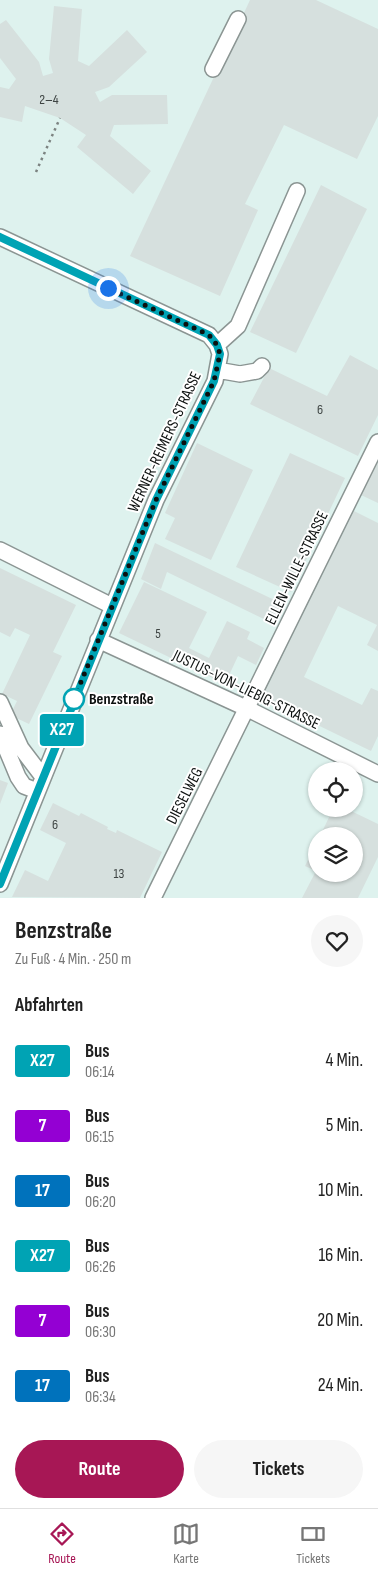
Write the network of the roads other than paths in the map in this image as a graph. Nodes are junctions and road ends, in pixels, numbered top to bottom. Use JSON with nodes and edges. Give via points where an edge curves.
{"nodes":[{"id":1,"x":238,"y":18,"type":"dead end"},
{"id":2,"x":213,"y":69,"type":"dead end"},
{"id":3,"x":297,"y":191,"type":"dead end"},
{"id":4,"x":0,"y":237,"type":"edge"},
{"id":5,"x":217,"y":345,"type":"junction"},
{"id":6,"x":262,"y":366,"type":"dead end"},
{"id":7,"x":217,"y":370,"type":"junction"},
{"id":8,"x":378,"y":442,"type":"edge"},
{"id":9,"x":0,"y":550,"type":"edge"},
{"id":10,"x":112,"y":606,"type":"junction"},
{"id":11,"x":98,"y":640,"type":"junction"},
{"id":12,"x":0,"y":702,"type":"edge"},
{"id":13,"x":248,"y":709,"type":"junction"},
{"id":14,"x":0,"y":734,"type":"edge"},
{"id":15,"x":378,"y":774,"type":"edge"},
{"id":16,"x":40,"y":784,"type":"junction"},
{"id":17,"x":0,"y":884,"type":"edge"},
{"id":18,"x":153,"y":898,"type":"edge"}],
"edges":[{"from":1,"to":2,"type":"street"},
{"from":3,"to":5,"type":"street","via":[[238,326]]},
{"from":4,"to":5,"type":"street","via":[[209,335]]},
{"from":5,"to":7,"type":"street","name":"WERNER-REIMERS-STRASSE","via":[[220,354]]},
{"from":6,"to":7,"type":"street","via":[[257,371],[240,374]]},
{"from":7,"to":10,"type":"street","name":"WERNER-REIMERS-STRASSE","via":[[202,409],[156,500]]},
{"from":8,"to":13,"type":"street","name":"ELLEN-WILLE-STRASSE"},
{"from":9,"to":10,"type":"street"},
{"from":10,"to":11,"type":"street","name":"WERNER-REIMERS-STRASSE"},
{"from":11,"to":13,"type":"street","name":"JUSTUS-VON-LIEBIG-STRASSE"},
{"from":11,"to":16,"type":"street"},
{"from":12,"to":16,"type":"street"},
{"from":13,"to":15,"type":"street","name":"JUSTUS-VON-LIEBIG-STRASSE"},
{"from":13,"to":18,"type":"street","name":"DIESELWEG"},
{"from":14,"to":16,"type":"street","via":[[24,786]]},
{"from":16,"to":17,"type":"street"}]}
